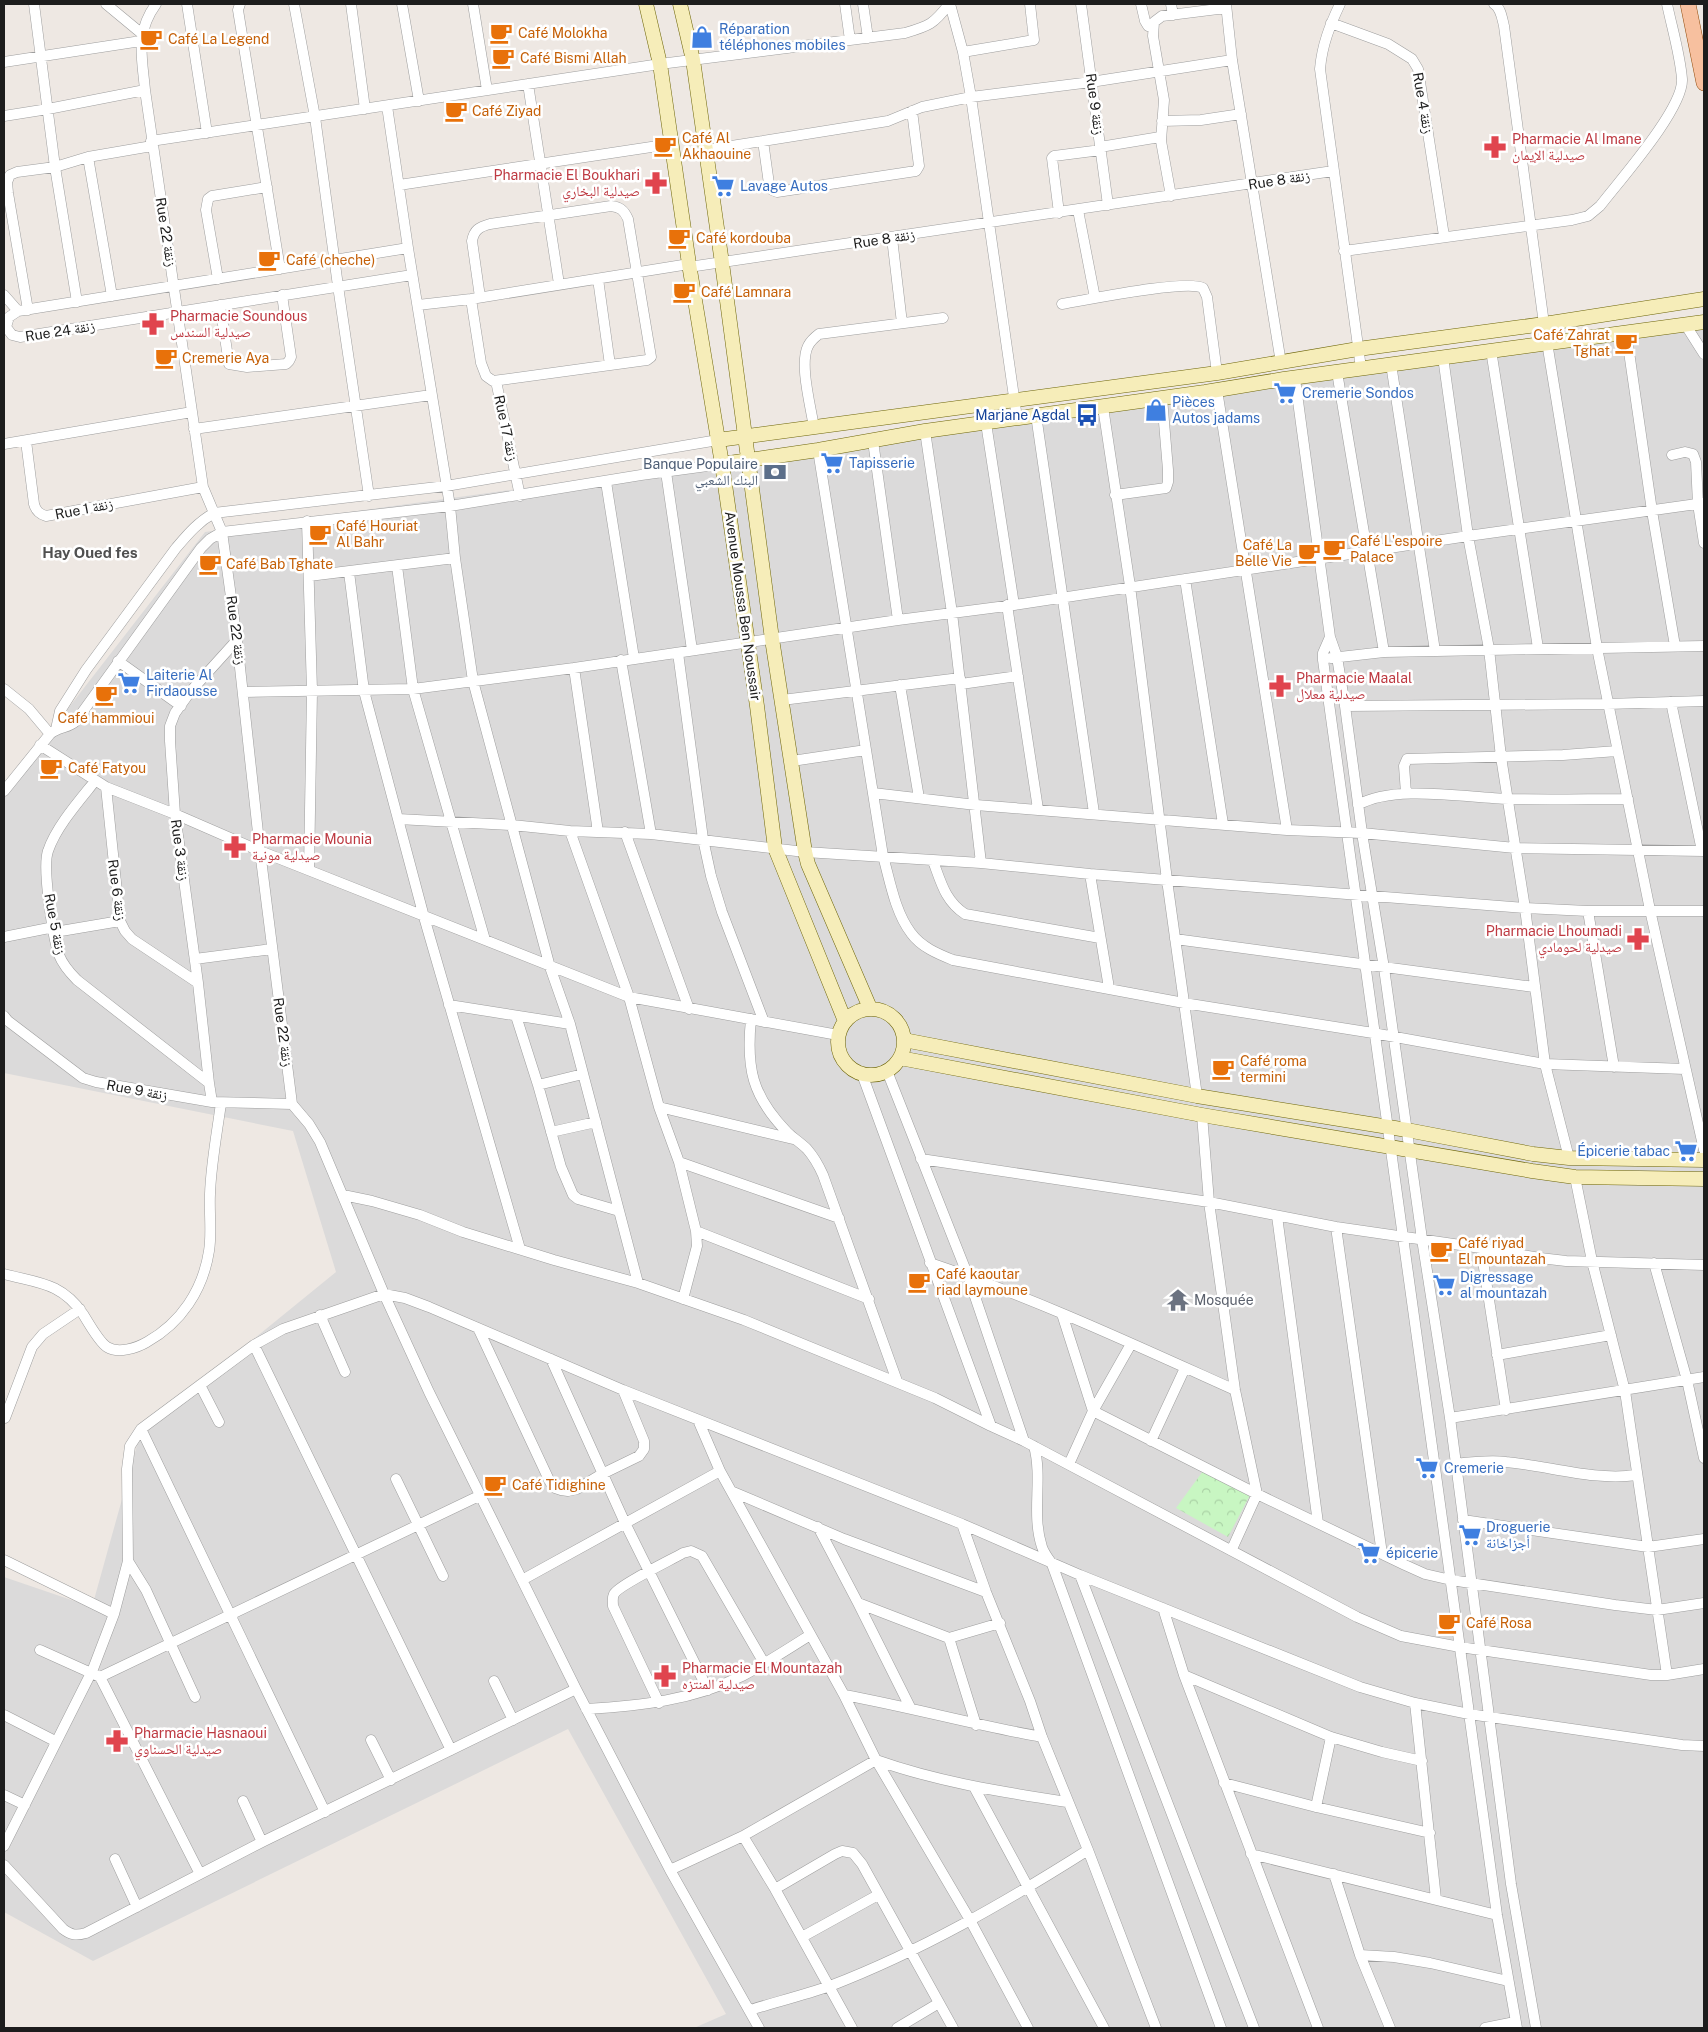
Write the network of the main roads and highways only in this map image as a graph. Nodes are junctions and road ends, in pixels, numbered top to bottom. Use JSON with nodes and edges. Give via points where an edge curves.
{"nodes":[{"id":1,"x":1688,"y":4,"type":"edge"},
{"id":2,"x":1704,"y":83,"type":"edge"}],
"edges":[{"from":1,"to":2,"type":"main road"}]}
